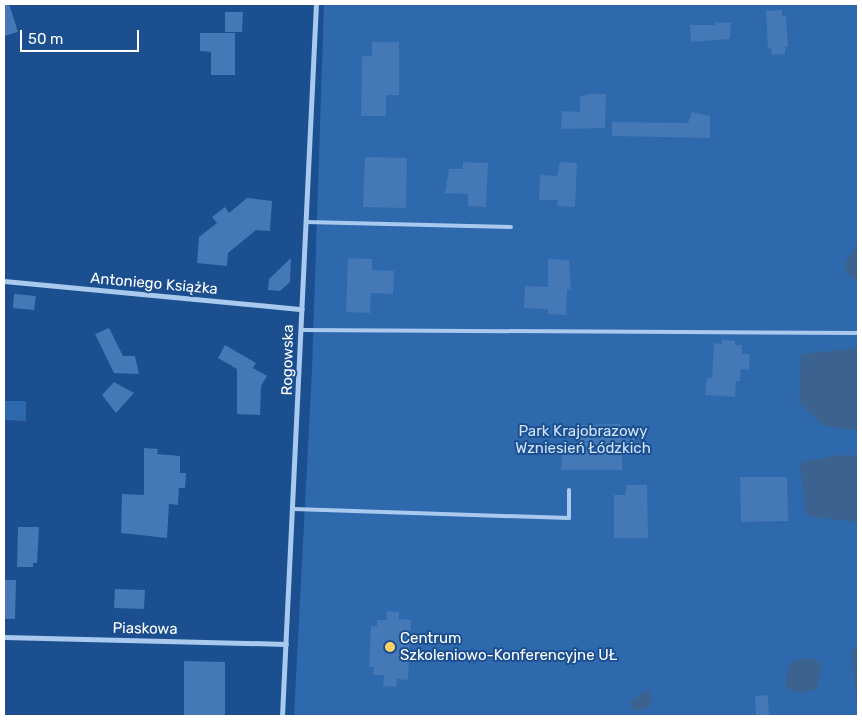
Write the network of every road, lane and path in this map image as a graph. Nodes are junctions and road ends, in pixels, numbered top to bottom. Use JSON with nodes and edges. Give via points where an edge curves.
{"nodes":[{"id":1,"x":316,"y":4,"type":"edge"},
{"id":2,"x":306,"y":222,"type":"junction"},
{"id":3,"x":511,"y":227,"type":"dead end"},
{"id":4,"x":4,"y":281,"type":"edge"},
{"id":5,"x":302,"y":309,"type":"junction"},
{"id":6,"x":302,"y":330,"type":"junction"},
{"id":7,"x":858,"y":333,"type":"edge"},
{"id":8,"x":569,"y":490,"type":"dead end"},
{"id":9,"x":294,"y":510,"type":"junction"},
{"id":10,"x":4,"y":637,"type":"edge"},
{"id":11,"x":286,"y":644,"type":"junction"},
{"id":12,"x":282,"y":716,"type":"edge"}],
"edges":[{"from":1,"to":2,"type":"street","name":"Rogowska"},
{"from":2,"to":3,"type":"lane"},
{"from":2,"to":5,"type":"street","name":"Rogowska"},
{"from":4,"to":5,"type":"street","name":"Antoniego Książka"},
{"from":5,"to":6,"type":"street","name":"Rogowska"},
{"from":6,"to":7,"type":"lane"},
{"from":6,"to":9,"type":"street","name":"Rogowska"},
{"from":8,"to":9,"type":"lane","via":[[569,518]]},
{"from":9,"to":11,"type":"street","name":"Rogowska"},
{"from":10,"to":11,"type":"street","name":"Piaskowa"},
{"from":11,"to":12,"type":"street","name":"Rogowska"}]}
